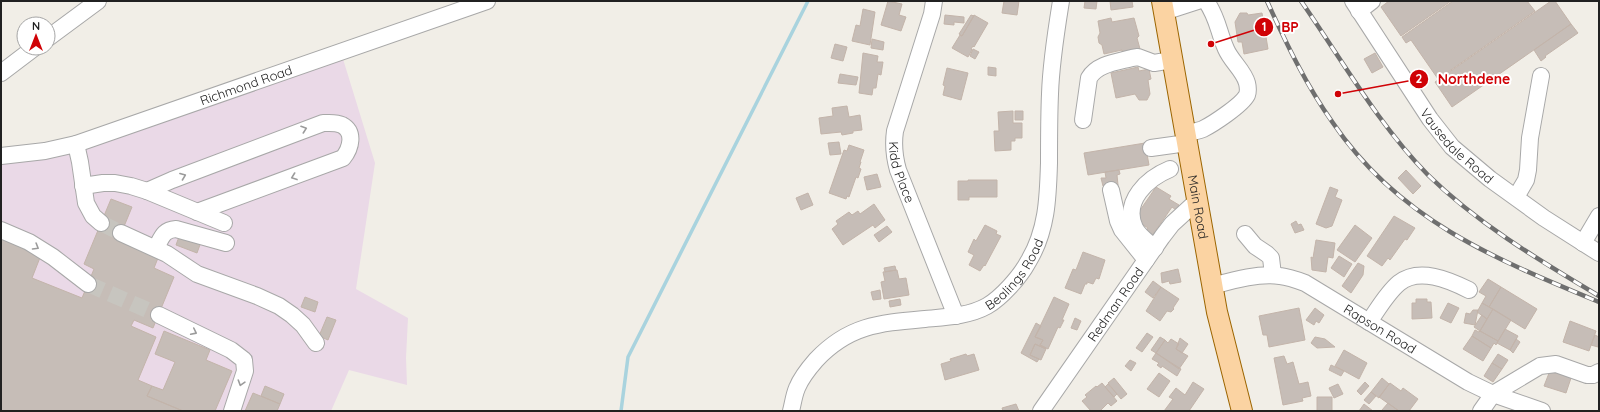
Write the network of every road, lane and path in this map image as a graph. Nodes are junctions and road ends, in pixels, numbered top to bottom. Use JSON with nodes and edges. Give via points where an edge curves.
{"nodes":[{"id":1,"x":98,"y":1,"type":"edge"},
{"id":2,"x":487,"y":1,"type":"edge"},
{"id":3,"x":934,"y":1,"type":"edge"},
{"id":4,"x":1061,"y":1,"type":"edge"},
{"id":5,"x":1198,"y":1,"type":"edge"},
{"id":6,"x":1206,"y":1,"type":"edge"},
{"id":7,"x":1361,"y":4,"type":"edge"},
{"id":8,"x":1163,"y":6,"type":"edge"},
{"id":9,"x":56,"y":32,"type":"edge"},
{"id":10,"x":23,"y":56,"type":"edge"},
{"id":11,"x":1172,"y":60,"type":"junction"},
{"id":12,"x":1,"y":73,"type":"edge"},
{"id":13,"x":1541,"y":76,"type":"dead end"},
{"id":14,"x":1083,"y":120,"type":"dead end"},
{"id":15,"x":1186,"y":138,"type":"junction"},
{"id":16,"x":76,"y":144,"type":"junction"},
{"id":17,"x":1151,"y":148,"type":"dead end"},
{"id":18,"x":1,"y":156,"type":"edge"},
{"id":19,"x":1170,"y":169,"type":"dead end"},
{"id":20,"x":83,"y":186,"type":"junction"},
{"id":21,"x":1111,"y":190,"type":"dead end"},
{"id":22,"x":147,"y":191,"type":"junction"},
{"id":23,"x":1516,"y":197,"type":"junction"},
{"id":24,"x":1196,"y":202,"type":"junction"},
{"id":25,"x":198,"y":212,"type":"junction"},
{"id":26,"x":1599,"y":216,"type":"edge"},
{"id":27,"x":101,"y":223,"type":"tunnel mouth"},
{"id":28,"x":224,"y":223,"type":"dead end"},
{"id":29,"x":1,"y":230,"type":"edge"},
{"id":30,"x":121,"y":233,"type":"tunnel mouth"},
{"id":31,"x":1245,"y":234,"type":"dead end"},
{"id":32,"x":226,"y":243,"type":"dead end"},
{"id":33,"x":1583,"y":243,"type":"junction"},
{"id":34,"x":156,"y":248,"type":"junction"},
{"id":35,"x":1599,"y":253,"type":"edge"},
{"id":36,"x":1150,"y":254,"type":"junction"},
{"id":37,"x":1273,"y":275,"type":"junction"},
{"id":38,"x":88,"y":284,"type":"tunnel mouth"},
{"id":39,"x":1212,"y":286,"type":"junction"},
{"id":40,"x":1469,"y":290,"type":"dead end"},
{"id":41,"x":159,"y":315,"type":"tunnel mouth"},
{"id":42,"x":956,"y":316,"type":"junction"},
{"id":43,"x":1369,"y":322,"type":"junction"},
{"id":44,"x":316,"y":343,"type":"dead end"},
{"id":45,"x":1599,"y":372,"type":"edge"},
{"id":46,"x":1493,"y":394,"type":"junction"},
{"id":47,"x":232,"y":411,"type":"edge"},
{"id":48,"x":791,"y":411,"type":"edge"},
{"id":49,"x":1041,"y":411,"type":"edge"},
{"id":50,"x":1242,"y":411,"type":"edge"},
{"id":51,"x":1481,"y":411,"type":"edge"},
{"id":52,"x":1542,"y":411,"type":"edge"}],
"edges":[{"from":1,"to":9,"type":"street"},
{"from":2,"to":16,"type":"street","name":"Richmond Road"},
{"from":3,"to":42,"type":"street","name":"Kidd Place","via":[[895,131],[893,146],[898,170]]},
{"from":4,"to":42,"type":"street","name":"Bealings Road","via":[[1053,47],[1048,196],[1042,234],[1028,263],[997,299],[986,306]]},
{"from":5,"to":8,"type":"street"},
{"from":6,"to":15,"type":"street","via":[[1217,19],[1226,50],[1245,77],[1248,91],[1241,102],[1218,121]]},
{"from":7,"to":23,"type":"street","name":"Vausedale Road","via":[[1440,133],[1464,158]]},
{"from":8,"to":11,"type":"main road","name":"Main Road"},
{"from":10,"to":12,"type":"street"},
{"from":11,"to":14,"type":"street","via":[[1154,63],[1138,57],[1098,68],[1089,78]]},
{"from":11,"to":15,"type":"main road","name":"Main Road"},
{"from":13,"to":23,"type":"street","via":[[1530,138],[1526,180]]},
{"from":15,"to":17,"type":"street"},
{"from":15,"to":24,"type":"main road","name":"Main Road"},
{"from":16,"to":18,"type":"street","name":"Richmond Road","via":[[45,151]]},
{"from":16,"to":20,"type":"street"},
{"from":19,"to":36,"type":"street","via":[[1150,180],[1142,188],[1132,210],[1136,228]]},
{"from":20,"to":22,"type":"street","via":[[115,182]]},
{"from":20,"to":27,"type":"street","via":[[86,203],[93,216]]},
{"from":21,"to":36,"type":"street","via":[[1122,230]]},
{"from":22,"to":25,"type":"street"},
{"from":22,"to":25,"type":"street","one_way":true,"via":[[303,129],[323,123],[341,124],[347,129],[351,144],[343,158]]},
{"from":23,"to":33,"type":"street","name":"Vausedale Road"},
{"from":24,"to":36,"type":"street","name":"Redman Road","via":[[1172,224]]},
{"from":24,"to":39,"type":"main road","name":"Main Road"},
{"from":25,"to":28,"type":"street"},
{"from":26,"to":33,"type":"street"},
{"from":29,"to":38,"type":"street","one_way":true,"via":[[29,242]]},
{"from":30,"to":34,"type":"street"},
{"from":31,"to":37,"type":"street","via":[[1254,246],[1271,258]]},
{"from":32,"to":34,"type":"street","via":[[176,229],[164,233]]},
{"from":33,"to":35,"type":"street","name":"Vausedale Road"},
{"from":34,"to":44,"type":"street","via":[[197,274],[278,306],[303,325]]},
{"from":36,"to":49,"type":"street","name":"Redman Road"},
{"from":37,"to":39,"type":"street","name":"Rapson Road"},
{"from":37,"to":43,"type":"street","name":"Rapson Road","via":[[1305,283]]},
{"from":39,"to":50,"type":"main road","name":"Main Road"},
{"from":40,"to":43,"type":"street","via":[[1440,278],[1422,276],[1406,279],[1395,287]]},
{"from":41,"to":47,"type":"street","one_way":true,"via":[[231,350],[244,360],[245,371]]},
{"from":42,"to":48,"type":"street","name":"Bealings Road","via":[[891,322],[866,327],[846,335],[827,349],[810,367],[798,387]]},
{"from":43,"to":46,"type":"street","name":"Rapson Road","via":[[1468,382]]},
{"from":45,"to":46,"type":"street","via":[[1588,375],[1565,366],[1548,364],[1530,371]]},
{"from":46,"to":51,"type":"street"},
{"from":46,"to":52,"type":"street","name":"Rapson Road"}]}
